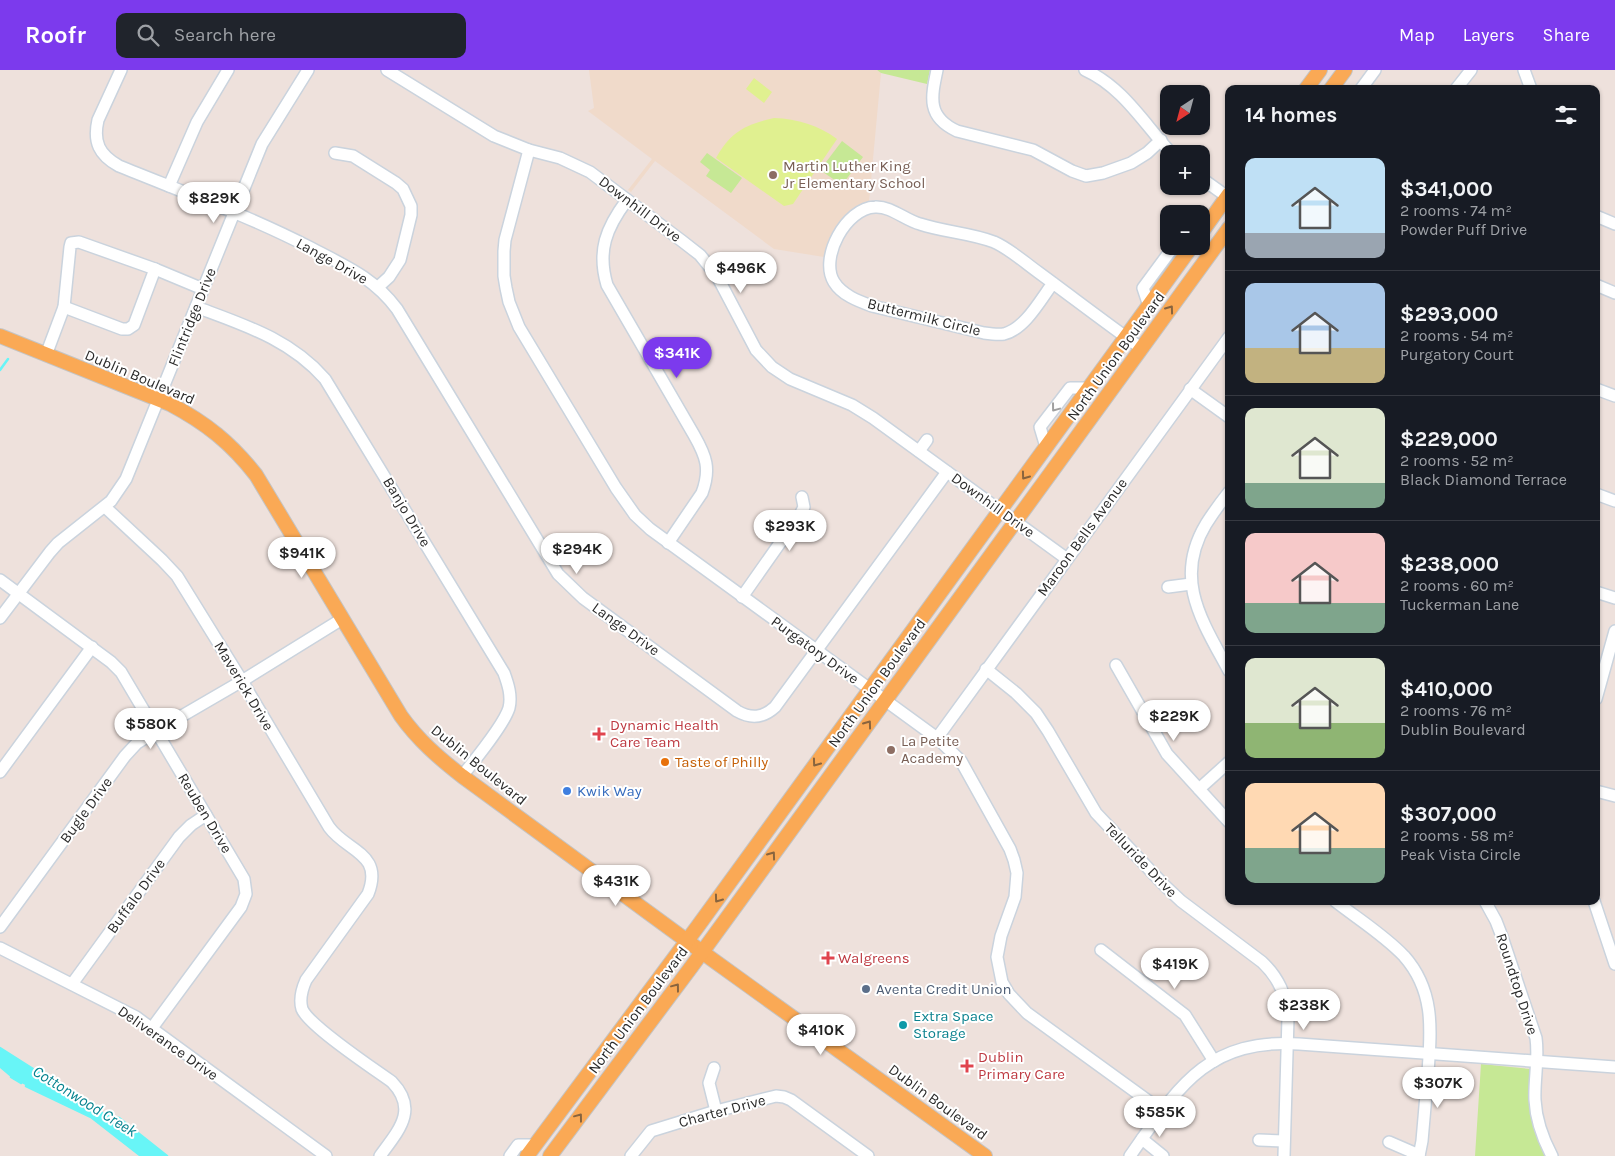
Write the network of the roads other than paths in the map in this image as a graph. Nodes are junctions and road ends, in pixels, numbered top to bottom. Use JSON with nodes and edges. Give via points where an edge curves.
{"nodes":[{"id":1,"x":120,"y":70,"type":"edge"},
{"id":2,"x":228,"y":70,"type":"edge"},
{"id":3,"x":308,"y":70,"type":"edge"},
{"id":4,"x":387,"y":70,"type":"edge"},
{"id":5,"x":937,"y":70,"type":"edge"},
{"id":6,"x":1085,"y":70,"type":"edge"},
{"id":7,"x":1320,"y":70,"type":"edge"},
{"id":8,"x":1345,"y":70,"type":"edge"},
{"id":9,"x":1375,"y":70,"type":"edge"},
{"id":10,"x":1471,"y":70,"type":"edge"},
{"id":11,"x":1524,"y":70,"type":"edge"},
{"id":12,"x":1309,"y":85,"type":"edge"},
{"id":13,"x":1334,"y":85,"type":"edge"},
{"id":14,"x":1364,"y":85,"type":"edge"},
{"id":15,"x":1459,"y":85,"type":"edge"},
{"id":16,"x":1530,"y":85,"type":"edge"},
{"id":17,"x":1161,"y":140,"type":"junction"},
{"id":18,"x":1165,"y":145,"type":"edge"},
{"id":19,"x":529,"y":150,"type":"junction"},
{"id":20,"x":335,"y":154,"type":"dead end"},
{"id":21,"x":1210,"y":184,"type":"edge"},
{"id":22,"x":169,"y":186,"type":"junction"},
{"id":23,"x":1225,"y":194,"type":"edge"},
{"id":24,"x":627,"y":200,"type":"junction"},
{"id":25,"x":1225,"y":200,"type":"edge"},
{"id":26,"x":233,"y":212,"type":"junction"},
{"id":27,"x":1600,"y":218,"type":"edge"},
{"id":28,"x":1210,"y":220,"type":"edge"},
{"id":29,"x":1615,"y":224,"type":"edge"},
{"id":30,"x":1225,"y":233,"type":"edge"},
{"id":31,"x":1167,"y":255,"type":"edge"},
{"id":32,"x":1186,"y":255,"type":"edge"},
{"id":33,"x":155,"y":269,"type":"junction"},
{"id":34,"x":1053,"y":283,"type":"junction"},
{"id":35,"x":1600,"y":287,"type":"edge"},
{"id":36,"x":378,"y":288,"type":"junction"},
{"id":37,"x":203,"y":289,"type":"junction"},
{"id":38,"x":1615,"y":293,"type":"edge"},
{"id":39,"x":1149,"y":306,"type":"junction"},
{"id":40,"x":64,"y":307,"type":"junction"},
{"id":41,"x":196,"y":307,"type":"junction"},
{"id":42,"x":0,"y":336,"type":"edge"},
{"id":43,"x":1126,"y":338,"type":"junction"},
{"id":44,"x":1225,"y":342,"type":"edge"},
{"id":45,"x":1141,"y":348,"type":"junction"},
{"id":46,"x":46,"y":355,"type":"junction"},
{"id":47,"x":1190,"y":389,"type":"junction"},
{"id":48,"x":1600,"y":390,"type":"edge"},
{"id":49,"x":1615,"y":396,"type":"edge"},
{"id":50,"x":159,"y":399,"type":"junction"},
{"id":51,"x":1225,"y":414,"type":"edge"},
{"id":52,"x":927,"y":440,"type":"dead end"},
{"id":53,"x":919,"y":452,"type":"junction"},
{"id":54,"x":947,"y":472,"type":"junction"},
{"id":55,"x":1600,"y":495,"type":"edge"},
{"id":56,"x":802,"y":497,"type":"dead end"},
{"id":57,"x":1225,"y":497,"type":"edge"},
{"id":58,"x":1615,"y":500,"type":"edge"},
{"id":59,"x":105,"y":507,"type":"junction"},
{"id":60,"x":1000,"y":510,"type":"junction"},
{"id":61,"x":1015,"y":521,"type":"junction"},
{"id":62,"x":668,"y":543,"type":"junction"},
{"id":63,"x":1067,"y":559,"type":"junction"},
{"id":64,"x":0,"y":580,"type":"edge"},
{"id":65,"x":1191,"y":584,"type":"junction"},
{"id":66,"x":1168,"y":587,"type":"dead end"},
{"id":67,"x":18,"y":593,"type":"junction"},
{"id":68,"x":1600,"y":593,"type":"edge"},
{"id":69,"x":742,"y":597,"type":"junction"},
{"id":70,"x":1615,"y":598,"type":"edge"},
{"id":71,"x":0,"y":618,"type":"edge"},
{"id":72,"x":342,"y":619,"type":"junction"},
{"id":73,"x":1615,"y":631,"type":"edge"},
{"id":74,"x":92,"y":647,"type":"junction"},
{"id":75,"x":817,"y":652,"type":"junction"},
{"id":76,"x":1225,"y":663,"type":"edge"},
{"id":77,"x":1116,"y":665,"type":"dead end"},
{"id":78,"x":986,"y":669,"type":"junction"},
{"id":79,"x":242,"y":681,"type":"junction"},
{"id":80,"x":1600,"y":683,"type":"edge"},
{"id":81,"x":870,"y":690,"type":"junction"},
{"id":82,"x":885,"y":701,"type":"junction"},
{"id":83,"x":156,"y":731,"type":"junction"},
{"id":84,"x":937,"y":738,"type":"junction"},
{"id":85,"x":1225,"y":766,"type":"edge"},
{"id":86,"x":0,"y":772,"type":"edge"},
{"id":87,"x":462,"y":776,"type":"junction"},
{"id":88,"x":1199,"y":789,"type":"junction"},
{"id":89,"x":1600,"y":791,"type":"edge"},
{"id":90,"x":1615,"y":796,"type":"edge"},
{"id":91,"x":206,"y":815,"type":"junction"},
{"id":92,"x":1225,"y":818,"type":"edge"},
{"id":93,"x":1340,"y":905,"type":"edge"},
{"id":94,"x":1487,"y":905,"type":"edge"},
{"id":95,"x":1595,"y":905,"type":"edge"},
{"id":96,"x":0,"y":926,"type":"edge"},
{"id":97,"x":687,"y":941,"type":"junction"},
{"id":98,"x":0,"y":948,"type":"edge"},
{"id":99,"x":1101,"y":950,"type":"dead end"},
{"id":100,"x":702,"y":952,"type":"junction"},
{"id":101,"x":1615,"y":964,"type":"edge"},
{"id":102,"x":72,"y":984,"type":"junction"},
{"id":103,"x":152,"y":1028,"type":"junction"},
{"id":104,"x":1287,"y":1043,"type":"junction"},
{"id":105,"x":1429,"y":1053,"type":"junction"},
{"id":106,"x":1214,"y":1061,"type":"junction"},
{"id":107,"x":1537,"y":1062,"type":"junction"},
{"id":108,"x":1615,"y":1067,"type":"edge"},
{"id":109,"x":714,"y":1068,"type":"dead end"},
{"id":110,"x":1162,"y":1110,"type":"junction"},
{"id":111,"x":716,"y":1111,"type":"junction"},
{"id":112,"x":1142,"y":1139,"type":"junction"},
{"id":113,"x":1258,"y":1140,"type":"dead end"},
{"id":114,"x":1284,"y":1141,"type":"junction"},
{"id":115,"x":1390,"y":1142,"type":"dead end"},
{"id":116,"x":531,"y":1150,"type":"edge"},
{"id":117,"x":326,"y":1156,"type":"edge"},
{"id":118,"x":380,"y":1156,"type":"edge"},
{"id":119,"x":510,"y":1156,"type":"edge"},
{"id":120,"x":550,"y":1156,"type":"edge"},
{"id":121,"x":631,"y":1156,"type":"edge"},
{"id":122,"x":867,"y":1156,"type":"edge"},
{"id":123,"x":985,"y":1156,"type":"edge"},
{"id":124,"x":1130,"y":1156,"type":"edge"},
{"id":125,"x":1163,"y":1156,"type":"edge"},
{"id":126,"x":1284,"y":1156,"type":"edge"},
{"id":127,"x":1419,"y":1156,"type":"edge"},
{"id":128,"x":1552,"y":1156,"type":"edge"}],
"edges":[{"from":1,"to":22,"type":"street","name":"Lange Drive","via":[[98,120],[98,146],[109,161]]},
{"from":2,"to":22,"type":"street","via":[[197,122]]},
{"from":3,"to":26,"type":"street","name":"Flintridge Drive","via":[[262,144]]},
{"from":4,"to":19,"type":"street","name":"Downhill Drive","via":[[494,136]]},
{"from":5,"to":17,"type":"street","via":[[932,100],[941,122],[957,131],[1033,150],[1079,174],[1094,175],[1131,162]]},
{"from":6,"to":17,"type":"street","via":[[1116,90]]},
{"from":7,"to":12,"type":"main road"},
{"from":8,"to":13,"type":"main road"},
{"from":9,"to":14,"type":"street"},
{"from":10,"to":15,"type":"street"},
{"from":11,"to":16,"type":"street"},
{"from":17,"to":18,"type":"street"},
{"from":19,"to":24,"type":"street","name":"Downhill Drive","via":[[582,168]]},
{"from":19,"to":62,"type":"street","name":"Purgatory Drive","via":[[505,240],[504,276],[509,302],[519,327],[616,488],[635,515]]},
{"from":20,"to":36,"type":"street","via":[[353,156],[396,183],[403,189],[411,206],[400,260]]},
{"from":21,"to":23,"type":"street"},
{"from":22,"to":26,"type":"street","name":"Lange Drive"},
{"from":24,"to":53,"type":"street","name":"Downhill Drive","via":[[706,261],[756,350],[772,367],[790,379],[863,412]]},
{"from":24,"to":62,"type":"street","via":[[614,218],[604,243],[602,261],[607,286],[694,435],[707,466],[702,493]]},
{"from":25,"to":28,"type":"main road"},
{"from":26,"to":36,"type":"street","name":"Lange Drive","via":[[279,231],[368,279]]},
{"from":26,"to":37,"type":"street","name":"Flintridge Drive"},
{"from":27,"to":29,"type":"street"},
{"from":45,"to":30,"type":"main road","name":"North Union Boulevard","one_way":true},
{"from":31,"to":39,"type":"street","name":"North Union Boulevard","via":[[1142,288]]},
{"from":32,"to":39,"type":"main road","name":"North Union Boulevard"},
{"from":33,"to":37,"type":"street"},
{"from":33,"to":40,"type":"street","via":[[131,328],[122,329]]},
{"from":33,"to":40,"type":"street","via":[[79,242],[71,244]]},
{"from":34,"to":34,"type":"street","name":"Buttermilk Circle","via":[[995,243],[922,225],[881,207],[866,208],[850,219],[829,258],[834,284],[860,301],[984,333],[1003,334],[1018,327]]},
{"from":34,"to":43,"type":"street","name":"Buttermilk Circle"},
{"from":35,"to":38,"type":"street"},
{"from":36,"to":75,"type":"street","name":"Lange Drive","via":[[397,309],[547,559],[572,590],[745,715],[753,717],[769,713]]},
{"from":37,"to":41,"type":"street","name":"Flintridge Drive"},
{"from":39,"to":43,"type":"main road","name":"North Union Boulevard"},
{"from":40,"to":46,"type":"street"},
{"from":41,"to":50,"type":"street","name":"Flintridge Drive"},
{"from":41,"to":87,"type":"street","name":"Banjo Drive","via":[[281,342],[304,358],[325,379],[504,673],[509,692],[508,709]]},
{"from":42,"to":46,"type":"main road","name":"Dublin Boulevard"},
{"from":43,"to":45,"type":"street","name":"Buttermilk Circle"},
{"from":43,"to":60,"type":"main road","name":"North Union Boulevard","one_way":true},
{"from":44,"to":47,"type":"street","name":"Maroon Bells Avenue"},
{"from":45,"to":61,"type":"main road","name":"North Union Boulevard"},
{"from":46,"to":50,"type":"main road","name":"Dublin Boulevard"},
{"from":47,"to":51,"type":"street"},
{"from":47,"to":63,"type":"street","name":"Maroon Bells Avenue"},
{"from":48,"to":49,"type":"street"},
{"from":50,"to":59,"type":"street","name":"Flintridge Drive","via":[[126,478]]},
{"from":50,"to":72,"type":"main road","name":"Dublin Boulevard","via":[[204,423],[247,464]]},
{"from":52,"to":53,"type":"street"},
{"from":53,"to":54,"type":"street","name":"Downhill Drive"},
{"from":54,"to":60,"type":"street","name":"Downhill Drive"},
{"from":54,"to":75,"type":"street","name":"Lange Drive"},
{"from":55,"to":58,"type":"street"},
{"from":56,"to":69,"type":"street","via":[[804,507],[801,513]]},
{"from":57,"to":65,"type":"street","via":[[1201,535]]},
{"from":59,"to":67,"type":"street","name":"Flintridge Drive","via":[[58,543]]},
{"from":59,"to":79,"type":"street","name":"Maverick Drive","via":[[177,576]]},
{"from":60,"to":61,"type":"street","name":"Downhill Drive"},
{"from":60,"to":81,"type":"main road","name":"North Union Boulevard"},
{"from":61,"to":63,"type":"street","name":"Downhill Drive"},
{"from":61,"to":82,"type":"main road","name":"North Union Boulevard"},
{"from":62,"to":69,"type":"street","name":"Purgatory Drive"},
{"from":63,"to":78,"type":"street","name":"Maroon Bells Avenue"},
{"from":64,"to":67,"type":"street","name":"Reuben Drive"},
{"from":65,"to":66,"type":"street"},
{"from":65,"to":76,"type":"street","via":[[1198,612]]},
{"from":67,"to":71,"type":"street","name":"Flintridge Drive"},
{"from":67,"to":74,"type":"street","name":"Reuben Drive"},
{"from":68,"to":70,"type":"street"},
{"from":69,"to":75,"type":"street","name":"Purgatory Drive"},
{"from":72,"to":79,"type":"street","name":"Bugle Drive"},
{"from":72,"to":87,"type":"main road","name":"Dublin Boulevard","via":[[410,729]]},
{"from":73,"to":80,"type":"street"},
{"from":74,"to":83,"type":"street","name":"Reuben Drive","via":[[121,672]]},
{"from":74,"to":86,"type":"street"},
{"from":75,"to":81,"type":"street","name":"Purgatory Drive"},
{"from":77,"to":88,"type":"street","via":[[1167,754]]},
{"from":78,"to":84,"type":"street","name":"Maroon Bells Avenue"},
{"from":78,"to":104,"type":"street","name":"Telluride Drive","via":[[1036,713],[1090,806],[1164,885],[1272,971],[1287,1006]]},
{"from":79,"to":83,"type":"street","name":"Bugle Drive"},
{"from":79,"to":118,"type":"street","name":"Maverick Drive","via":[[328,827],[377,871],[364,900],[306,980],[301,995],[302,1010],[312,1023],[392,1082],[401,1094],[405,1110],[401,1126]]},
{"from":81,"to":82,"type":"street","name":"Purgatory Drive"},
{"from":81,"to":97,"type":"main road","name":"North Union Boulevard","one_way":true},
{"from":82,"to":84,"type":"street","name":"Purgatory Drive"},
{"from":100,"to":82,"type":"main road","name":"North Union Boulevard","one_way":true},
{"from":83,"to":91,"type":"street","name":"Reuben Drive"},
{"from":83,"to":96,"type":"street","name":"Bugle Drive","via":[[131,750]]},
{"from":84,"to":110,"type":"street","name":"Purgatory Drive","via":[[961,761],[1014,860],[1017,873],[1015,897],[997,956],[1002,982],[1009,994],[1027,1013]]},
{"from":85,"to":88,"type":"street"},
{"from":87,"to":97,"type":"main road","name":"Dublin Boulevard"},
{"from":88,"to":92,"type":"street"},
{"from":89,"to":90,"type":"street"},
{"from":91,"to":102,"type":"street","name":"Buffalo Drive","via":[[179,837]]},
{"from":91,"to":103,"type":"street","name":"Reuben Drive","via":[[241,872],[246,894],[234,917]]},
{"from":93,"to":105,"type":"street","via":[[1412,966],[1429,1005]]},
{"from":94,"to":107,"type":"street","name":"Roundtop Drive","via":[[1501,934],[1536,1038]]},
{"from":95,"to":101,"type":"street"},
{"from":97,"to":100,"type":"main road","name":"Dublin Boulevard"},
{"from":97,"to":116,"type":"main road","name":"North Union Boulevard"},
{"from":98,"to":102,"type":"street","name":"Deliverance Drive"},
{"from":99,"to":106,"type":"street","via":[[1186,1015]]},
{"from":120,"to":100,"type":"main road","name":"North Union Boulevard","one_way":true},
{"from":100,"to":123,"type":"main road","name":"Dublin Boulevard"},
{"from":102,"to":103,"type":"street","name":"Deliverance Drive"},
{"from":103,"to":117,"type":"street","name":"Deliverance Drive"},
{"from":104,"to":105,"type":"street"},
{"from":104,"to":106,"type":"street","via":[[1248,1047]]},
{"from":104,"to":114,"type":"street","name":"Telluride Drive"},
{"from":105,"to":107,"type":"street"},
{"from":105,"to":127,"type":"street"},
{"from":106,"to":110,"type":"street","via":[[1184,1084]]},
{"from":107,"to":108,"type":"street"},
{"from":107,"to":128,"type":"street","name":"Roundtop Drive","via":[[1536,1107],[1540,1128]]},
{"from":109,"to":111,"type":"street","via":[[709,1083]]},
{"from":110,"to":112,"type":"street"},
{"from":111,"to":121,"type":"street","name":"Charter Drive","via":[[651,1131]]},
{"from":111,"to":122,"type":"street","name":"Charter Drive","via":[[784,1097]]},
{"from":112,"to":124,"type":"street"},
{"from":112,"to":125,"type":"street"},
{"from":113,"to":114,"type":"street"},
{"from":114,"to":126,"type":"street","name":"Telluride Drive"},
{"from":115,"to":127,"type":"street"},
{"from":116,"to":119,"type":"street","via":[[518,1145]]}]}
